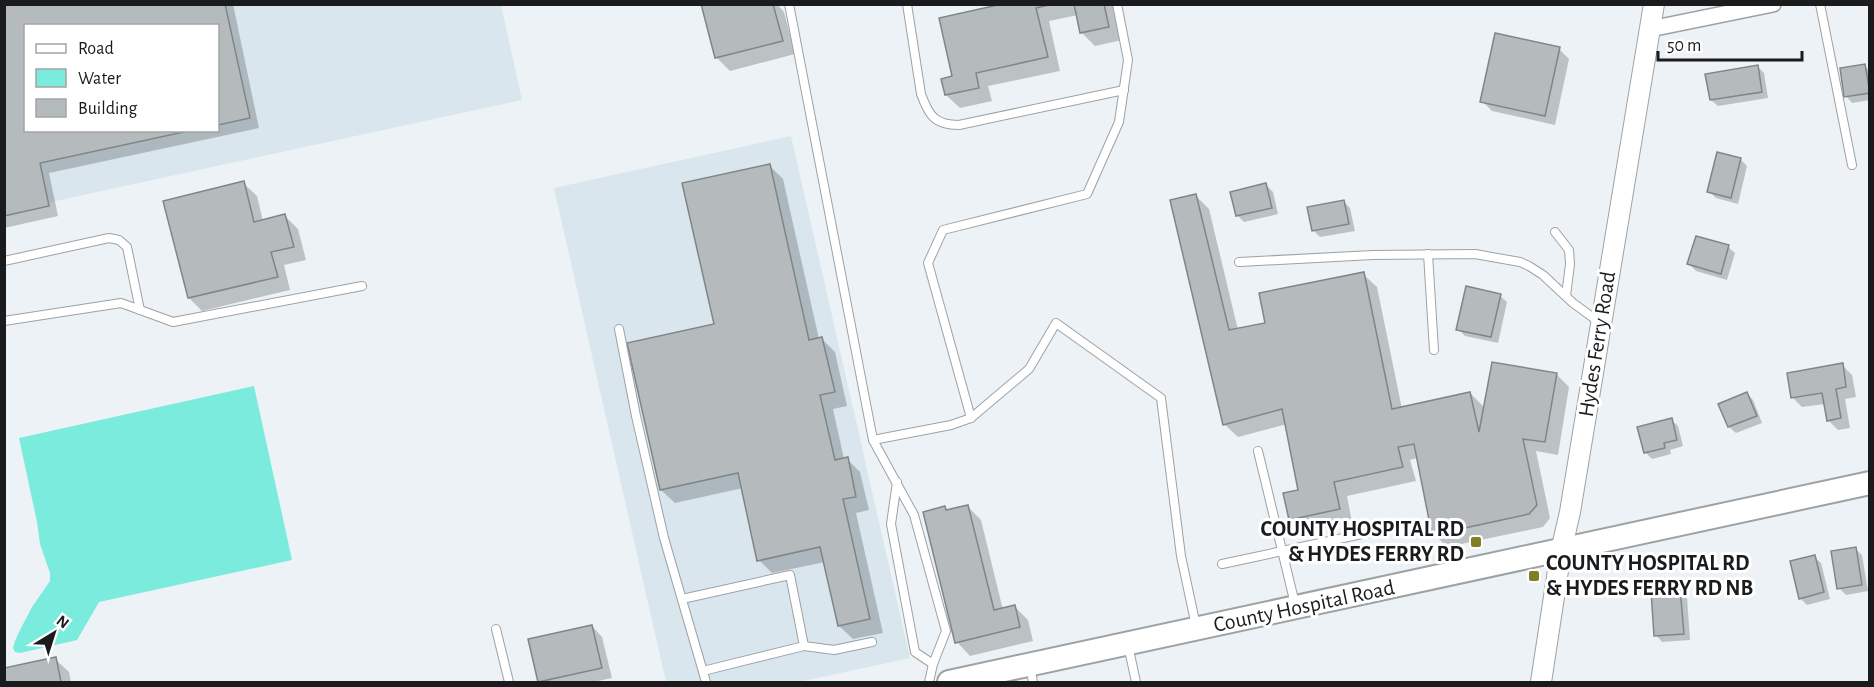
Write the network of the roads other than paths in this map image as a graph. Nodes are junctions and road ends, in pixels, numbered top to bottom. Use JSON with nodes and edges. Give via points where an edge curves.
{"nodes":[{"id":1,"x":789,"y":4,"type":"edge"},
{"id":2,"x":907,"y":4,"type":"edge"},
{"id":3,"x":1117,"y":4,"type":"edge"},
{"id":4,"x":1654,"y":4,"type":"edge"},
{"id":5,"x":1773,"y":4,"type":"edge"},
{"id":6,"x":1820,"y":4,"type":"edge"},
{"id":7,"x":1650,"y":29,"type":"junction"},
{"id":8,"x":1124,"y":90,"type":"junction"},
{"id":9,"x":1852,"y":165,"type":"dead end"},
{"id":10,"x":1555,"y":232,"type":"dead end"},
{"id":11,"x":1428,"y":254,"type":"junction"},
{"id":12,"x":4,"y":261,"type":"edge"},
{"id":13,"x":1239,"y":262,"type":"dead end"},
{"id":14,"x":362,"y":286,"type":"dead end"},
{"id":15,"x":1566,"y":296,"type":"junction"},
{"id":16,"x":140,"y":310,"type":"junction"},
{"id":17,"x":4,"y":321,"type":"edge"},
{"id":18,"x":1600,"y":323,"type":"junction"},
{"id":19,"x":619,"y":329,"type":"dead end"},
{"id":20,"x":1434,"y":351,"type":"dead end"},
{"id":21,"x":971,"y":418,"type":"junction"},
{"id":22,"x":873,"y":440,"type":"junction"},
{"id":23,"x":1258,"y":451,"type":"dead end"},
{"id":24,"x":897,"y":482,"type":"junction"},
{"id":25,"x":1869,"y":483,"type":"edge"},
{"id":26,"x":1390,"y":528,"type":"dead end"},
{"id":27,"x":1282,"y":550,"type":"junction"},
{"id":28,"x":1560,"y":550,"type":"junction"},
{"id":29,"x":1222,"y":564,"type":"dead end"},
{"id":30,"x":682,"y":599,"type":"junction"},
{"id":31,"x":1296,"y":608,"type":"junction"},
{"id":32,"x":496,"y":628,"type":"dead end"},
{"id":33,"x":1196,"y":628,"type":"junction"},
{"id":34,"x":872,"y":642,"type":"dead end"},
{"id":35,"x":1128,"y":644,"type":"junction"},
{"id":36,"x":804,"y":646,"type":"junction"},
{"id":37,"x":933,"y":664,"type":"junction"},
{"id":38,"x":702,"y":671,"type":"junction"},
{"id":39,"x":1032,"y":674,"type":"edge"},
{"id":40,"x":509,"y":682,"type":"edge"},
{"id":41,"x":706,"y":682,"type":"edge"},
{"id":42,"x":929,"y":682,"type":"edge"},
{"id":43,"x":949,"y":682,"type":"edge"},
{"id":44,"x":1136,"y":682,"type":"edge"},
{"id":45,"x":1541,"y":682,"type":"edge"}],
"edges":[{"from":1,"to":22,"type":"lane"},
{"from":2,"to":8,"type":"lane","via":[[921,94],[934,119],[946,125]]},
{"from":3,"to":8,"type":"lane","via":[[1128,60]]},
{"from":4,"to":7,"type":"street","name":"Hydes Ferry Road"},
{"from":5,"to":7,"type":"street"},
{"from":6,"to":9,"type":"lane"},
{"from":7,"to":18,"type":"street","name":"Hydes Ferry Road"},
{"from":8,"to":21,"type":"lane","via":[[1119,122],[1086,194],[943,230],[928,263]]},
{"from":10,"to":15,"type":"lane","via":[[1569,250]]},
{"from":11,"to":13,"type":"lane"},
{"from":11,"to":15,"type":"lane","via":[[1475,254],[1520,262],[1543,275]]},
{"from":11,"to":20,"type":"lane"},
{"from":12,"to":16,"type":"lane","via":[[109,238],[119,240],[127,247]]},
{"from":14,"to":16,"type":"lane","via":[[173,322]]},
{"from":15,"to":18,"type":"lane"},
{"from":16,"to":17,"type":"lane","via":[[121,303]]},
{"from":18,"to":28,"type":"street","name":"Hydes Ferry Road","via":[[1570,512]]},
{"from":19,"to":30,"type":"lane","via":[[664,538]]},
{"from":21,"to":22,"type":"lane"},
{"from":21,"to":33,"type":"lane","via":[[1029,369],[1056,322],[1161,398],[1181,556]]},
{"from":22,"to":24,"type":"lane"},
{"from":23,"to":27,"type":"lane"},
{"from":24,"to":37,"type":"lane","via":[[914,515],[946,631]]},
{"from":24,"to":37,"type":"lane","via":[[891,524],[915,652]]},
{"from":25,"to":28,"type":"main road","name":"County Hospital Road"},
{"from":26,"to":27,"type":"lane"},
{"from":27,"to":29,"type":"lane"},
{"from":27,"to":31,"type":"lane"},
{"from":28,"to":31,"type":"main road","name":"County Hospital Road"},
{"from":28,"to":45,"type":"street","name":"Hydes Ferry Road"},
{"from":30,"to":36,"type":"lane","via":[[790,575]]},
{"from":30,"to":38,"type":"lane"},
{"from":31,"to":33,"type":"main road","name":"County Hospital Road"},
{"from":32,"to":40,"type":"lane"},
{"from":33,"to":35,"type":"main road","name":"County Hospital Road"},
{"from":34,"to":36,"type":"lane","via":[[834,650]]},
{"from":35,"to":39,"type":"main road","name":"County Hospital Road"},
{"from":35,"to":44,"type":"lane"},
{"from":36,"to":38,"type":"lane"},
{"from":37,"to":42,"type":"lane"},
{"from":38,"to":41,"type":"lane"},
{"from":39,"to":43,"type":"main road","name":"County Hospital Road"}]}
